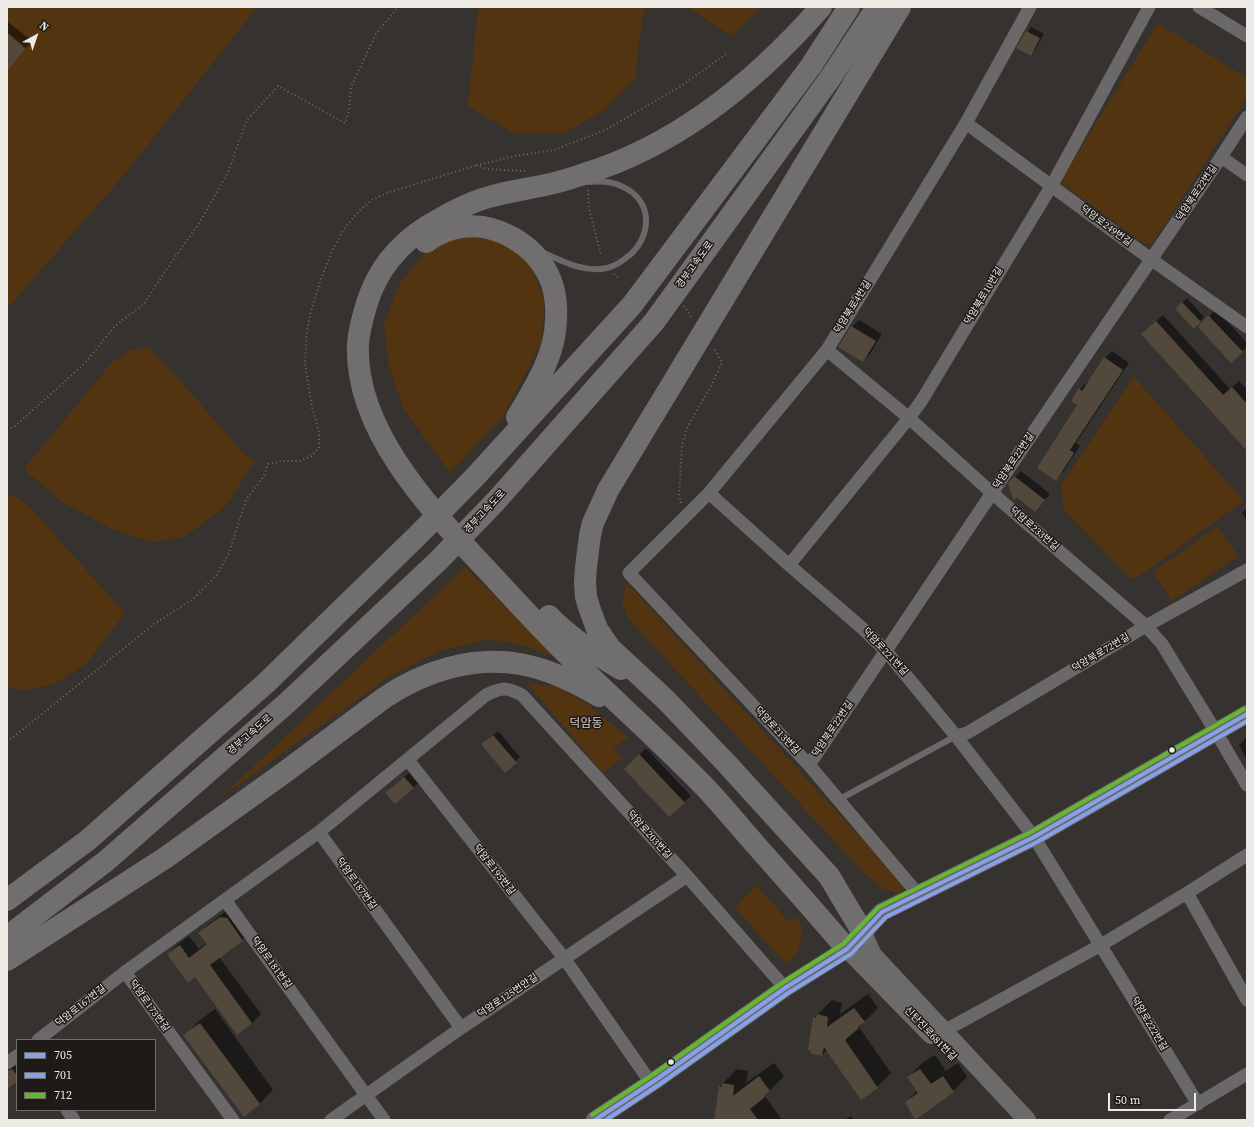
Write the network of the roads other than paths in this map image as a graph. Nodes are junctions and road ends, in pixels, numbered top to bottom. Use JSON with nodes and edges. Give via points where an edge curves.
{"nodes":[{"id":1,"x":822,"y":7,"type":"edge"},
{"id":2,"x":849,"y":7,"type":"edge"},
{"id":3,"x":877,"y":7,"type":"edge"},
{"id":4,"x":900,"y":7,"type":"edge"},
{"id":5,"x":1030,"y":7,"type":"edge"},
{"id":6,"x":1149,"y":7,"type":"edge"},
{"id":7,"x":1199,"y":7,"type":"edge"},
{"id":8,"x":1247,"y":36,"type":"edge"},
{"id":9,"x":1247,"y":117,"type":"edge"},
{"id":10,"x":966,"y":123,"type":"junction"},
{"id":11,"x":1221,"y":157,"type":"junction"},
{"id":12,"x":1247,"y":175,"type":"edge"},
{"id":13,"x":556,"y":182,"type":"junction"},
{"id":14,"x":1052,"y":185,"type":"junction"},
{"id":15,"x":519,"y":242,"type":"junction"},
{"id":16,"x":1152,"y":260,"type":"junction"},
{"id":17,"x":1247,"y":327,"type":"edge"},
{"id":18,"x":827,"y":350,"type":"junction"},
{"id":19,"x":909,"y":418,"type":"junction"},
{"id":20,"x":474,"y":478,"type":"junction"},
{"id":21,"x":709,"y":493,"type":"junction"},
{"id":22,"x":992,"y":493,"type":"junction"},
{"id":23,"x":789,"y":565,"type":"junction"},
{"id":24,"x":1247,"y":570,"type":"edge"},
{"id":25,"x":629,"y":573,"type":"joint"},
{"id":26,"x":1146,"y":626,"type":"junction"},
{"id":27,"x":886,"y":651,"type":"junction"},
{"id":28,"x":666,"y":700,"type":"junction"},
{"id":29,"x":1247,"y":714,"type":"edge"},
{"id":30,"x":633,"y":717,"type":"junction"},
{"id":31,"x":1216,"y":732,"type":"junction"},
{"id":32,"x":956,"y":736,"type":"junction"},
{"id":33,"x":408,"y":760,"type":"junction"},
{"id":34,"x":809,"y":765,"type":"junction"},
{"id":35,"x":1247,"y":785,"type":"edge"},
{"id":36,"x":838,"y":800,"type":"junction"},
{"id":37,"x":319,"y":832,"type":"junction"},
{"id":38,"x":1034,"y":837,"type":"junction"},
{"id":39,"x":1247,"y":855,"type":"edge"},
{"id":40,"x":687,"y":876,"type":"junction"},
{"id":41,"x":1187,"y":893,"type":"junction"},
{"id":42,"x":918,"y":894,"type":"junction"},
{"id":43,"x":7,"y":900,"type":"edge"},
{"id":44,"x":226,"y":900,"type":"junction"},
{"id":45,"x":863,"y":933,"type":"junction"},
{"id":46,"x":7,"y":937,"type":"edge"},
{"id":47,"x":1101,"y":945,"type":"junction"},
{"id":48,"x":847,"y":949,"type":"junction"},
{"id":49,"x":564,"y":958,"type":"junction"},
{"id":50,"x":7,"y":960,"type":"edge"},
{"id":51,"x":125,"y":972,"type":"junction"},
{"id":52,"x":785,"y":988,"type":"junction"},
{"id":53,"x":1247,"y":1000,"type":"edge"},
{"id":54,"x":461,"y":1028,"type":"junction"},
{"id":55,"x":944,"y":1031,"type":"junction"},
{"id":56,"x":39,"y":1039,"type":"edge"},
{"id":57,"x":16,"y":1057,"type":"edge"},
{"id":58,"x":7,"y":1063,"type":"edge"},
{"id":59,"x":1247,"y":1074,"type":"edge"},
{"id":60,"x":651,"y":1083,"type":"junction"},
{"id":61,"x":367,"y":1095,"type":"junction"},
{"id":62,"x":1198,"y":1104,"type":"junction"},
{"id":63,"x":68,"y":1111,"type":"edge"},
{"id":64,"x":74,"y":1120,"type":"edge"},
{"id":65,"x":233,"y":1120,"type":"edge"},
{"id":66,"x":331,"y":1120,"type":"edge"},
{"id":67,"x":384,"y":1120,"type":"edge"},
{"id":68,"x":595,"y":1120,"type":"edge"},
{"id":69,"x":1012,"y":1120,"type":"edge"},
{"id":70,"x":1027,"y":1120,"type":"edge"},
{"id":71,"x":1170,"y":1120,"type":"edge"}],
"edges":[{"from":1,"to":13,"type":"highway","via":[[785,47],[751,78],[690,124],[616,163]]},
{"from":2,"to":20,"type":"highway","via":[[811,66],[632,305]]},
{"from":3,"to":46,"type":"highway","name":"경부고속도로","via":[[827,83],[654,322],[496,501],[438,562],[288,702],[112,856]]},
{"from":4,"to":28,"type":"highway","via":[[615,477],[593,523],[585,582],[586,597],[595,623],[610,648]]},
{"from":5,"to":10,"type":"street","name":"덕암북로4번길"},
{"from":6,"to":14,"type":"street","name":"덕암북로10번길"},
{"from":7,"to":8,"type":"street"},
{"from":9,"to":11,"type":"street","name":"덕암북로22번길"},
{"from":10,"to":14,"type":"street","name":"덕암로249번길"},
{"from":10,"to":18,"type":"street","name":"덕암북로4번길"},
{"from":11,"to":12,"type":"street","name":"덕암북로22번길"},
{"from":11,"to":16,"type":"street","name":"덕암북로22번길"},
{"from":13,"to":15,"type":"lane","via":[[606,182],[629,190],[639,199],[645,212],[646,226],[641,241],[620,263],[598,269],[567,264]]},
{"from":13,"to":30,"type":"highway","via":[[488,197],[459,208],[413,236],[396,252],[375,281],[365,309],[358,340],[358,354],[370,408],[383,438],[426,503],[545,632]]},
{"from":14,"to":16,"type":"street","name":"덕암로249번길"},
{"from":14,"to":19,"type":"street","name":"덕암북로10번길"},
{"from":15,"to":20,"type":"highway","via":[[543,265],[552,286],[556,308],[555,333],[549,356],[531,393],[508,433]]},
{"from":15,"to":28,"type":"highway","via":[[486,228],[464,227],[442,232],[408,258],[387,287],[374,326],[372,354],[380,398],[392,428],[420,474],[553,621],[569,635]]},
{"from":16,"to":17,"type":"street","name":"덕암로249번길"},
{"from":16,"to":22,"type":"street","name":"덕암북로22번길"},
{"from":18,"to":19,"type":"street","name":"덕암로233번길"},
{"from":18,"to":21,"type":"street","name":"덕암북로4번길"},
{"from":19,"to":22,"type":"street","name":"덕암로233번길"},
{"from":19,"to":23,"type":"street","name":"덕암북로10번길"},
{"from":20,"to":43,"type":"highway","via":[[265,684],[88,840]]},
{"from":21,"to":23,"type":"street","name":"덕암로221번길"},
{"from":21,"to":25,"type":"street","name":"덕암북로4번길"},
{"from":22,"to":26,"type":"street","name":"덕암로233번길"},
{"from":22,"to":27,"type":"street","name":"덕암북로22번길"},
{"from":23,"to":27,"type":"street","name":"덕암로221번길","via":[[861,626]]},
{"from":24,"to":26,"type":"street","name":"덕암북로72번길"},
{"from":25,"to":34,"type":"street","name":"덕암로213번길"},
{"from":26,"to":31,"type":"street","name":"덕암로233번길","via":[[1162,644]]},
{"from":26,"to":32,"type":"street","name":"덕암북로72번길","via":[[967,732]]},
{"from":27,"to":32,"type":"street","name":"덕암로221번길"},
{"from":27,"to":34,"type":"street","name":"덕암북로22번길"},
{"from":28,"to":45,"type":"highway","via":[[829,876]]},
{"from":29,"to":31,"type":"street"},
{"from":30,"to":48,"type":"highway","via":[[705,788]]},
{"from":30,"to":50,"type":"highway","via":[[575,683],[528,666],[490,662],[435,671],[400,686],[165,858]]},
{"from":31,"to":35,"type":"street","name":"덕암로233번길"},
{"from":31,"to":38,"type":"street"},
{"from":32,"to":36,"type":"lane"},
{"from":32,"to":38,"type":"street","name":"덕암로221번길"},
{"from":33,"to":37,"type":"street"},
{"from":33,"to":40,"type":"street","name":"덕암로203번길","via":[[486,695],[508,688],[522,695]]},
{"from":33,"to":49,"type":"street","name":"덕암로195번길"},
{"from":34,"to":36,"type":"street","name":"덕암로213번길"},
{"from":36,"to":42,"type":"street","name":"덕암로213번길"},
{"from":37,"to":44,"type":"street"},
{"from":37,"to":54,"type":"street","name":"덕암로187번길"},
{"from":38,"to":42,"type":"street"},
{"from":38,"to":47,"type":"street","name":"덕암로222번길"},
{"from":39,"to":41,"type":"street"},
{"from":40,"to":49,"type":"street","name":"덕암로125번안길"},
{"from":40,"to":52,"type":"street","name":"덕암로203번길"},
{"from":41,"to":47,"type":"street"},
{"from":41,"to":53,"type":"street"},
{"from":42,"to":45,"type":"street","via":[[882,912]]},
{"from":44,"to":51,"type":"street","name":"덕암로173번길"},
{"from":44,"to":61,"type":"street","name":"덕암로181번길"},
{"from":45,"to":48,"type":"street"},
{"from":45,"to":55,"type":"street","name":"신탄진로681번길","via":[[873,955]]},
{"from":47,"to":55,"type":"street","name":"신탄진로681번길"},
{"from":47,"to":62,"type":"street","name":"덕암로222번길"},
{"from":48,"to":52,"type":"street"},
{"from":48,"to":69,"type":"street","name":"신탄진로681번길"},
{"from":49,"to":54,"type":"street","name":"덕암로125번안길"},
{"from":49,"to":60,"type":"street","name":"덕암로195번길"},
{"from":51,"to":56,"type":"street","name":"덕암로167번길"},
{"from":51,"to":65,"type":"street","name":"덕암로173번길"},
{"from":52,"to":60,"type":"street"},
{"from":54,"to":61,"type":"street","name":"덕암로125번안길"},
{"from":55,"to":70,"type":"street","name":"신탄진로681번길"},
{"from":57,"to":58,"type":"street"},
{"from":59,"to":62,"type":"street"},
{"from":60,"to":68,"type":"street"},
{"from":61,"to":66,"type":"street","name":"덕암로125번안길"},
{"from":61,"to":67,"type":"street","name":"덕암로181번길"},
{"from":62,"to":71,"type":"street"},
{"from":63,"to":64,"type":"street"}]}
